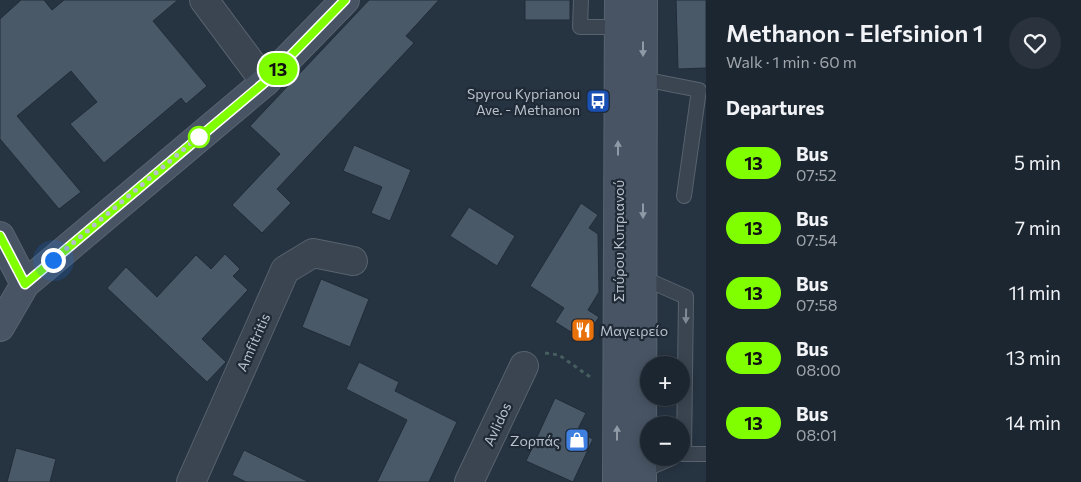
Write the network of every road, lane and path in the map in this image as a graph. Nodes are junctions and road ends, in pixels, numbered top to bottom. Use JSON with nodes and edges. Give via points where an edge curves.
{"nodes":[{"id":1,"x":204,"y":0,"type":"edge"},
{"id":2,"x":345,"y":0,"type":"edge"},
{"id":3,"x":581,"y":0,"type":"edge"},
{"id":4,"x":643,"y":0,"type":"edge"},
{"id":5,"x":619,"y":13,"type":"edge"},
{"id":6,"x":643,"y":80,"type":"junction"},
{"id":7,"x":265,"y":82,"type":"junction"},
{"id":8,"x":684,"y":196,"type":"dead end"},
{"id":9,"x":0,"y":236,"type":"edge"},
{"id":10,"x":353,"y":261,"type":"dead end"},
{"id":11,"x":643,"y":278,"type":"junction"},
{"id":12,"x":25,"y":284,"type":"junction"},
{"id":13,"x":0,"y":327,"type":"edge"},
{"id":14,"x":524,"y":366,"type":"joint"},
{"id":15,"x":618,"y":396,"type":"junction"},
{"id":16,"x":681,"y":416,"type":"edge"},
{"id":17,"x":706,"y":454,"type":"edge"},
{"id":18,"x":690,"y":455,"type":"edge"},
{"id":19,"x":660,"y":466,"type":"edge"},
{"id":20,"x":642,"y":476,"type":"edge"},
{"id":21,"x":191,"y":482,"type":"edge"},
{"id":22,"x":469,"y":482,"type":"edge"},
{"id":23,"x":617,"y":482,"type":"edge"}],
"edges":[{"from":1,"to":7,"type":"street"},
{"from":2,"to":7,"type":"main road"},
{"from":3,"to":5,"type":"lane","via":[[580,27]]},
{"from":4,"to":6,"type":"main road","name":"Σπύρου Κυπριανού","one_way":true},
{"from":15,"to":5,"type":"main road","name":"Σπύρου Κυπριανού","one_way":true},
{"from":6,"to":8,"type":"lane","via":[[699,90]]},
{"from":6,"to":11,"type":"main road","name":"Σπύρου Κυπριανού","one_way":true},
{"from":7,"to":12,"type":"main road"},
{"from":9,"to":12,"type":"main road"},
{"from":10,"to":21,"type":"street","name":"Amfitritis","via":[[312,253],[285,270]]},
{"from":11,"to":16,"type":"lane","one_way":true,"via":[[686,297]]},
{"from":11,"to":20,"type":"main road","name":"Σπύρου Κυπριανού"},
{"from":12,"to":13,"type":"main road"},
{"from":14,"to":15,"type":"path","via":[[532,351],[559,355]]},
{"from":14,"to":22,"type":"street","name":"Avlidos"},
{"from":23,"to":15,"type":"main road","name":"Σπύρου Κυπριανού","one_way":true},
{"from":17,"to":18,"type":"lane"},
{"from":19,"to":20,"type":"lane"}]}
